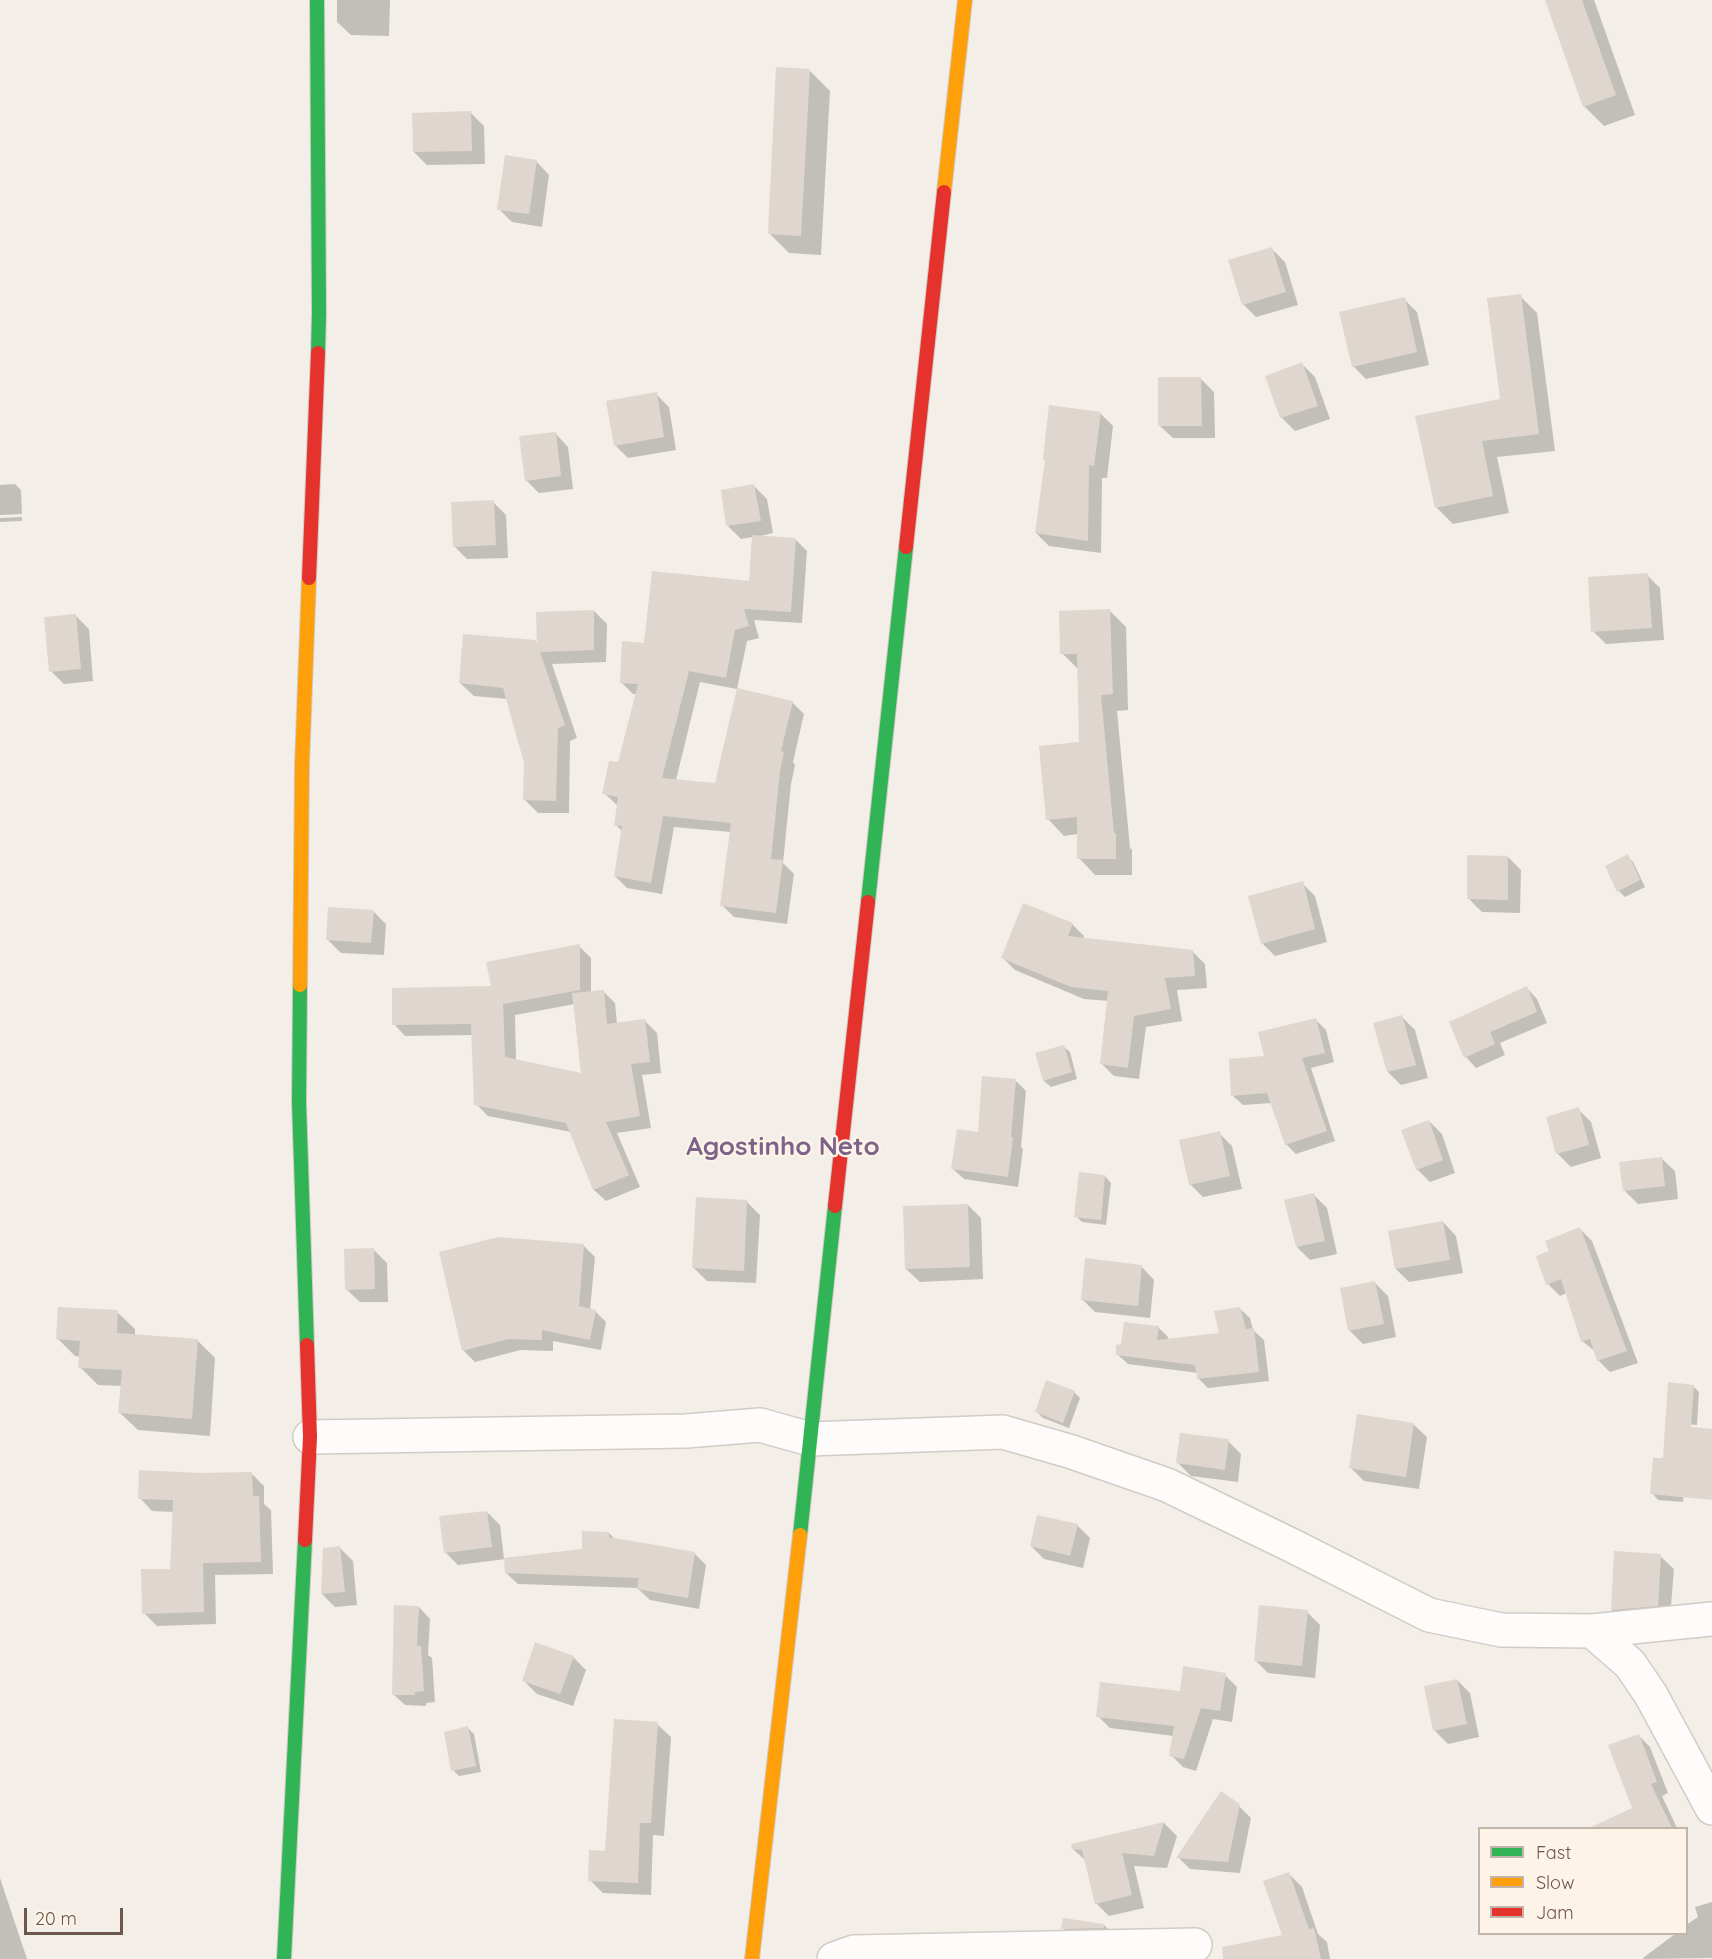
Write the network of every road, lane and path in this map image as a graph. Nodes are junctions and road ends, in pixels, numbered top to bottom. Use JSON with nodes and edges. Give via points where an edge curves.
{"nodes":[{"id":1,"x":317,"y":0,"type":"edge"},
{"id":2,"x":965,"y":0,"type":"edge"},
{"id":3,"x":310,"y":1437,"type":"junction"},
{"id":4,"x":810,"y":1439,"type":"junction"},
{"id":5,"x":1712,"y":1619,"type":"edge"},
{"id":6,"x":1592,"y":1631,"type":"junction"},
{"id":7,"x":1712,"y":1808,"type":"edge"},
{"id":8,"x":1195,"y":1945,"type":"dead end"},
{"id":9,"x":284,"y":1959,"type":"edge"},
{"id":10,"x":752,"y":1959,"type":"edge"},
{"id":11,"x":834,"y":1959,"type":"edge"}],
"edges":[{"from":1,"to":3,"type":"main road","via":[[319,313],[302,765],[299,1102]]},
{"from":2,"to":4,"type":"main road"},
{"from":3,"to":4,"type":"street","via":[[686,1431],[760,1425]]},
{"from":3,"to":9,"type":"main road"},
{"from":4,"to":6,"type":"street","via":[[1003,1432],[1167,1485],[1429,1615],[1501,1630]]},
{"from":4,"to":10,"type":"main road"},
{"from":5,"to":6,"type":"street"},
{"from":6,"to":7,"type":"street","via":[[1630,1664]]},
{"from":8,"to":11,"type":"street","via":[[854,1952]]}]}
